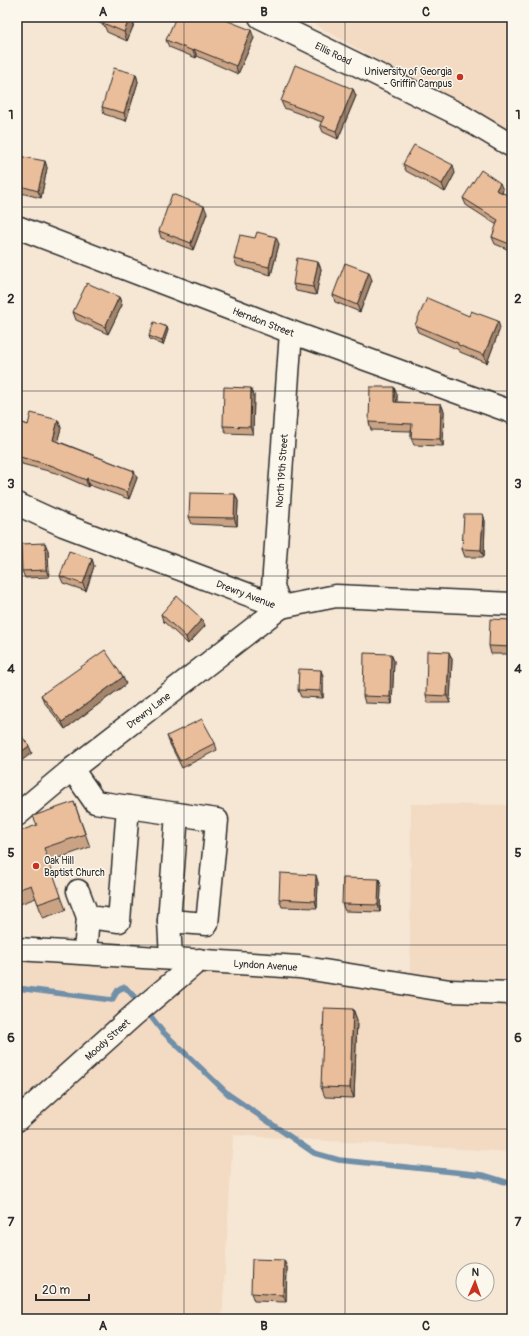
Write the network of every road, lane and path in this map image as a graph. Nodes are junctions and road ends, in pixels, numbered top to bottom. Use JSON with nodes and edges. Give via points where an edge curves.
{"nodes":[{"id":1,"x":260,"y":17,"type":"edge"},
{"id":2,"x":512,"y":146,"type":"edge"},
{"id":3,"x":17,"y":227,"type":"edge"},
{"id":4,"x":291,"y":332,"type":"junction"},
{"id":5,"x":512,"y":412,"type":"edge"},
{"id":6,"x":17,"y":504,"type":"edge"},
{"id":7,"x":512,"y":604,"type":"edge"},
{"id":8,"x":281,"y":607,"type":"junction"},
{"id":9,"x":72,"y":769,"type":"junction"},
{"id":10,"x":128,"y":807,"type":"junction"},
{"id":11,"x":177,"y":814,"type":"junction"},
{"id":12,"x":17,"y":815,"type":"edge"},
{"id":13,"x":78,"y":891,"type":"dead end"},
{"id":14,"x":88,"y":917,"type":"junction"},
{"id":15,"x":169,"y":921,"type":"junction"},
{"id":16,"x":17,"y":948,"type":"edge"},
{"id":17,"x":86,"y":952,"type":"junction"},
{"id":18,"x":171,"y":958,"type":"junction"},
{"id":19,"x":199,"y":960,"type":"junction"},
{"id":20,"x":512,"y":993,"type":"edge"},
{"id":21,"x":17,"y":1120,"type":"edge"}],
"edges":[{"from":1,"to":2,"type":"street","name":"Ellis Road","via":[[460,115]]},
{"from":3,"to":4,"type":"street","name":"Herndon Street"},
{"from":4,"to":5,"type":"street","name":"Herndon Street"},
{"from":4,"to":8,"type":"street","name":"North 19th Street","via":[[273,587]]},
{"from":6,"to":8,"type":"street","name":"Drewry Avenue"},
{"from":7,"to":8,"type":"street","name":"Drewry Avenue","via":[[336,596]]},
{"from":8,"to":9,"type":"street","name":"Drewry Lane"},
{"from":9,"to":10,"type":"street","via":[[95,802]]},
{"from":9,"to":12,"type":"street","name":"Drewry Lane"},
{"from":10,"to":11,"type":"street"},
{"from":10,"to":14,"type":"street","via":[[119,921]]},
{"from":11,"to":15,"type":"street"},
{"from":11,"to":15,"type":"street","via":[[216,820],[206,924]]},
{"from":13,"to":14,"type":"street"},
{"from":14,"to":17,"type":"street"},
{"from":15,"to":18,"type":"street"},
{"from":16,"to":17,"type":"street","name":"Lyndon Avenue"},
{"from":17,"to":18,"type":"street","name":"Lyndon Avenue"},
{"from":18,"to":19,"type":"street","name":"Lyndon Avenue"},
{"from":19,"to":20,"type":"street","name":"Lyndon Avenue","via":[[299,967],[450,991]]},
{"from":19,"to":21,"type":"street","name":"Moody Street"}]}
